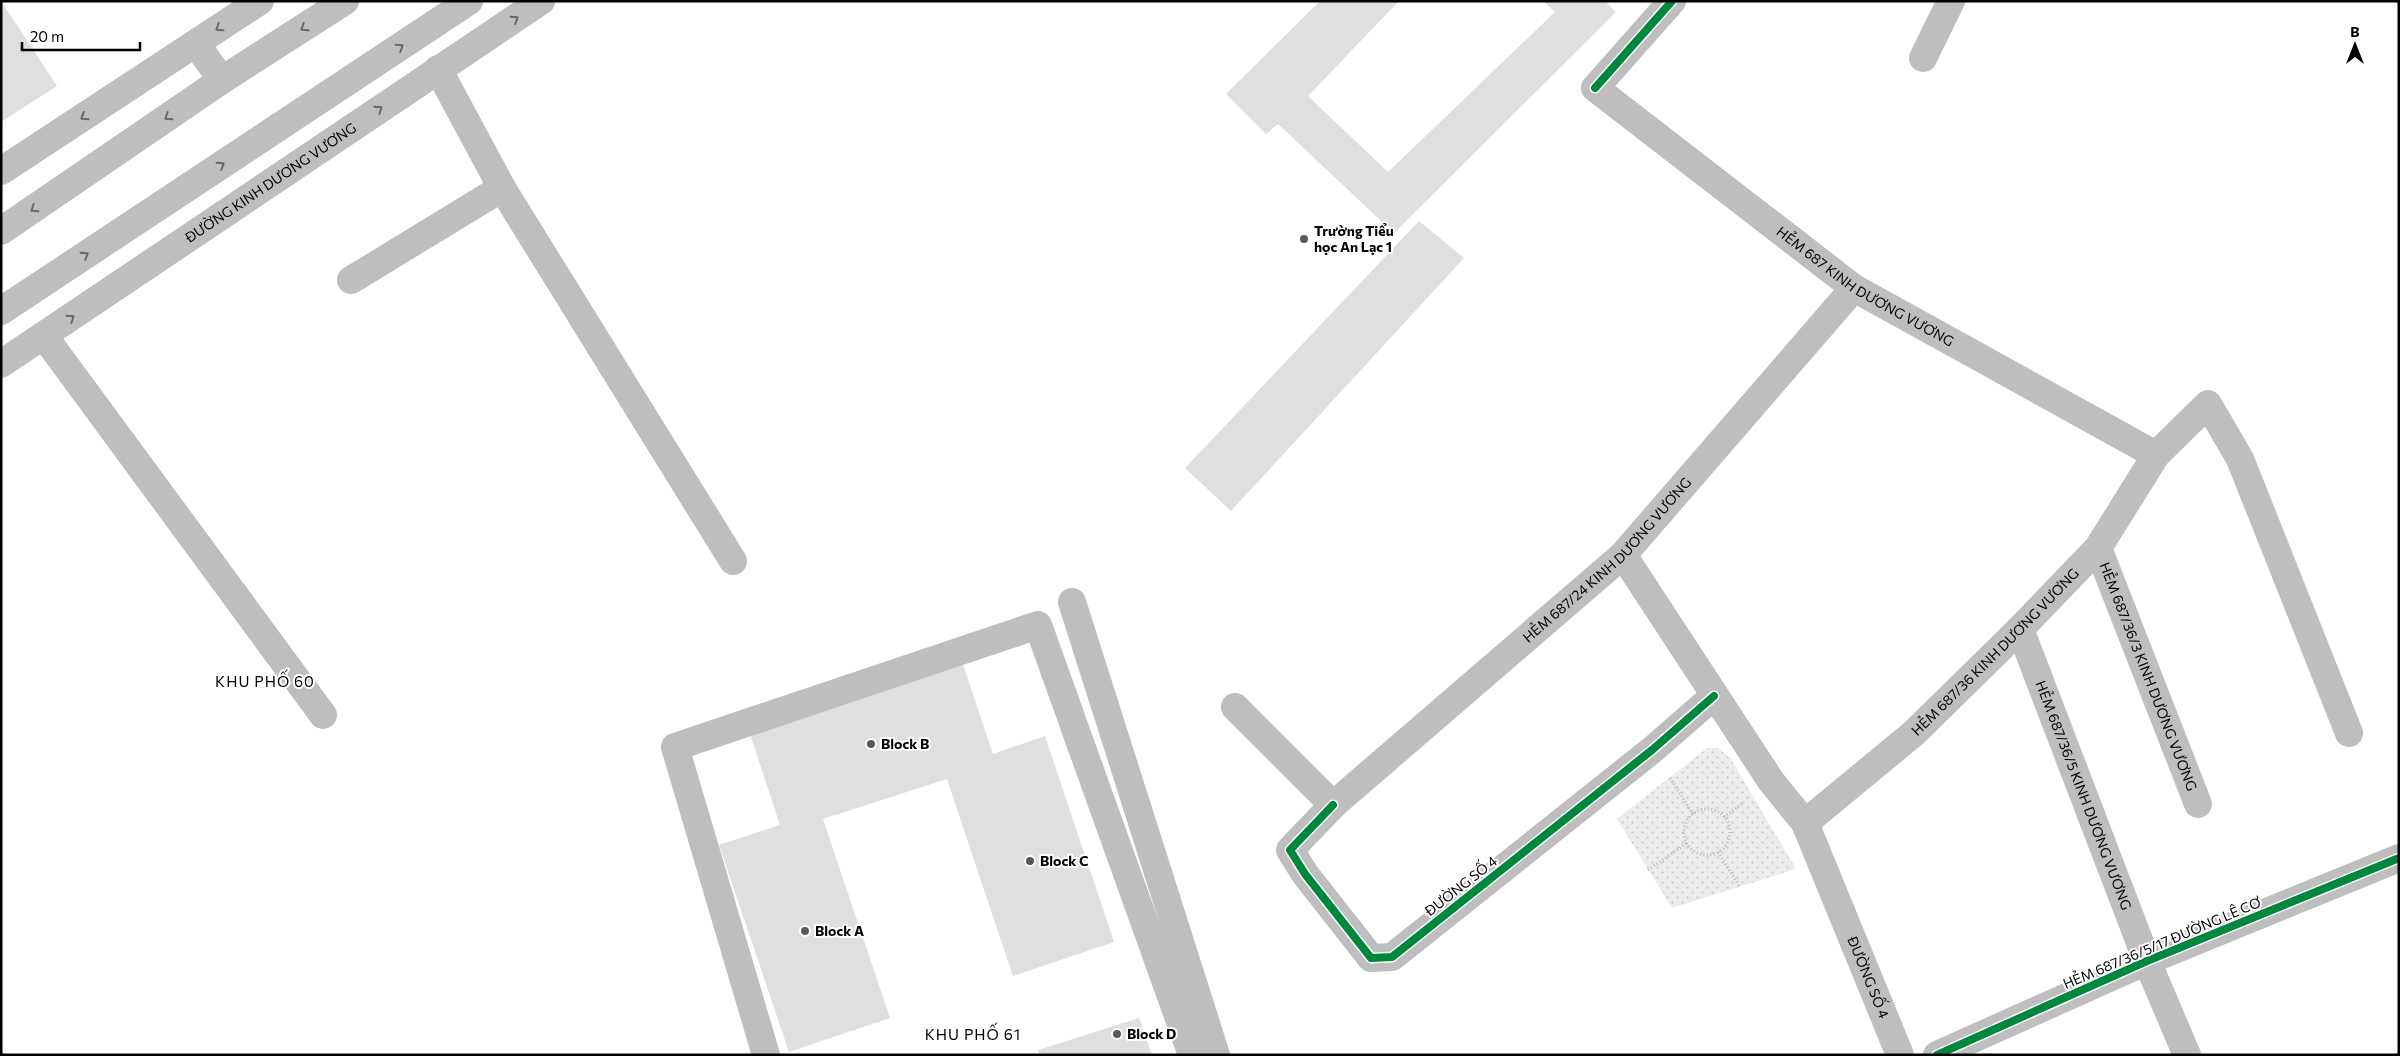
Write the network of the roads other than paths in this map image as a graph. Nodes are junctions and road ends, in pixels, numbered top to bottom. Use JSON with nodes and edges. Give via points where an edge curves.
{"nodes":[{"id":1,"x":260,"y":1,"type":"edge"},
{"id":2,"x":345,"y":1,"type":"edge"},
{"id":3,"x":469,"y":1,"type":"edge"},
{"id":4,"x":541,"y":1,"type":"edge"},
{"id":5,"x":1672,"y":1,"type":"edge"},
{"id":6,"x":1951,"y":1,"type":"edge"},
{"id":7,"x":196,"y":44,"type":"junction"},
{"id":8,"x":1923,"y":58,"type":"dead end"},
{"id":9,"x":438,"y":69,"type":"junction"},
{"id":10,"x":222,"y":80,"type":"junction"},
{"id":11,"x":1,"y":171,"type":"edge"},
{"id":12,"x":502,"y":188,"type":"junction"},
{"id":13,"x":1,"y":231,"type":"edge"},
{"id":14,"x":351,"y":280,"type":"dead end"},
{"id":15,"x":1854,"y":288,"type":"junction"},
{"id":16,"x":1,"y":311,"type":"edge"},
{"id":17,"x":44,"y":336,"type":"junction"},
{"id":18,"x":1,"y":364,"type":"edge"},
{"id":19,"x":2156,"y":455,"type":"junction"},
{"id":20,"x":2098,"y":548,"type":"junction"},
{"id":21,"x":1623,"y":555,"type":"junction"},
{"id":22,"x":733,"y":562,"type":"dead end"},
{"id":23,"x":1072,"y":602,"type":"dead end"},
{"id":24,"x":2020,"y":629,"type":"junction"},
{"id":25,"x":1714,"y":696,"type":"junction"},
{"id":26,"x":1235,"y":707,"type":"dead end"},
{"id":27,"x":323,"y":715,"type":"dead end"},
{"id":28,"x":2349,"y":733,"type":"dead end"},
{"id":29,"x":2198,"y":804,"type":"dead end"},
{"id":30,"x":1333,"y":805,"type":"junction"},
{"id":31,"x":1805,"y":823,"type":"junction"},
{"id":32,"x":2399,"y":858,"type":"edge"},
{"id":33,"x":2147,"y":961,"type":"junction"},
{"id":34,"x":766,"y":1055,"type":"edge"},
{"id":35,"x":1192,"y":1055,"type":"edge"},
{"id":36,"x":1216,"y":1055,"type":"edge"},
{"id":37,"x":1900,"y":1055,"type":"edge"},
{"id":38,"x":1937,"y":1055,"type":"edge"},
{"id":39,"x":2187,"y":1055,"type":"edge"}],
"edges":[{"from":1,"to":7,"type":"main road","one_way":true},
{"from":2,"to":10,"type":"main road","one_way":true},
{"from":16,"to":3,"type":"main road","one_way":true},
{"from":9,"to":4,"type":"main road","name":"ĐƯỜNG KINH DƯƠNG VƯƠNG","one_way":true},
{"from":5,"to":15,"type":"main road","name":"HẺM 687 KINH DƯƠNG VƯƠNG","via":[[1595,88]]},
{"from":6,"to":8,"type":"main road"},
{"from":7,"to":10,"type":"main road"},
{"from":7,"to":11,"type":"main road","one_way":true},
{"from":9,"to":12,"type":"main road"},
{"from":17,"to":9,"type":"main road","name":"ĐƯỜNG KINH DƯƠNG VƯƠNG","one_way":true},
{"from":10,"to":13,"type":"main road","one_way":true},
{"from":12,"to":14,"type":"main road"},
{"from":12,"to":22,"type":"main road"},
{"from":15,"to":19,"type":"main road","name":"HẺM 687 KINH DƯƠNG VƯƠNG"},
{"from":15,"to":21,"type":"main road","name":"HẺM 687/24 KINH DƯƠNG VƯƠNG"},
{"from":17,"to":18,"type":"main road","name":"ĐƯỜNG KINH DƯƠNG VƯƠNG"},
{"from":17,"to":27,"type":"main road"},
{"from":19,"to":20,"type":"main road","name":"HẺM 687/36 KINH DƯƠNG VƯƠNG"},
{"from":19,"to":28,"type":"main road","name":"HẺM 687/36 KINH DƯƠNG VƯƠNG","via":[[2208,404],[2240,459]]},
{"from":20,"to":24,"type":"main road","name":"HẺM 687/36 KINH DƯƠNG VƯƠNG"},
{"from":20,"to":29,"type":"main road","name":"HẺM 687/36/3 KINH DƯƠNG VƯƠNG"},
{"from":21,"to":25,"type":"main road","name":"ĐƯỜNG SỐ 4"},
{"from":21,"to":30,"type":"main road","name":"HẺM 687/24 KINH DƯƠNG VƯƠNG"},
{"from":23,"to":36,"type":"main road"},
{"from":24,"to":31,"type":"main road","name":"HẺM 687/36 KINH DƯƠNG VƯƠNG","via":[[1914,734]]},
{"from":24,"to":33,"type":"main road","name":"HẺM 687/36/5 KINH DƯƠNG VƯƠNG"},
{"from":25,"to":30,"type":"main road","name":"ĐƯỜNG SỐ 4","via":[[1652,750],[1392,957],[1372,958],[1305,874],[1290,850]]},
{"from":25,"to":31,"type":"main road","name":"ĐƯỜNG SỐ 4","via":[[1771,781]]},
{"from":26,"to":30,"type":"main road"},
{"from":31,"to":37,"type":"main road","name":"ĐƯỜNG SỐ 4"},
{"from":32,"to":33,"type":"main road","name":"HẺM 687/36/5/17 ĐƯỜNG LÊ CƠ"},
{"from":33,"to":38,"type":"main road","name":"HẺM 687/36/5/17 ĐƯỜNG LÊ CƠ"},
{"from":33,"to":39,"type":"main road","name":"HẺM 687/36/5 KINH DƯƠNG VƯƠNG"},
{"from":34,"to":35,"type":"main road","via":[[675,747],[1038,626]]}]}
